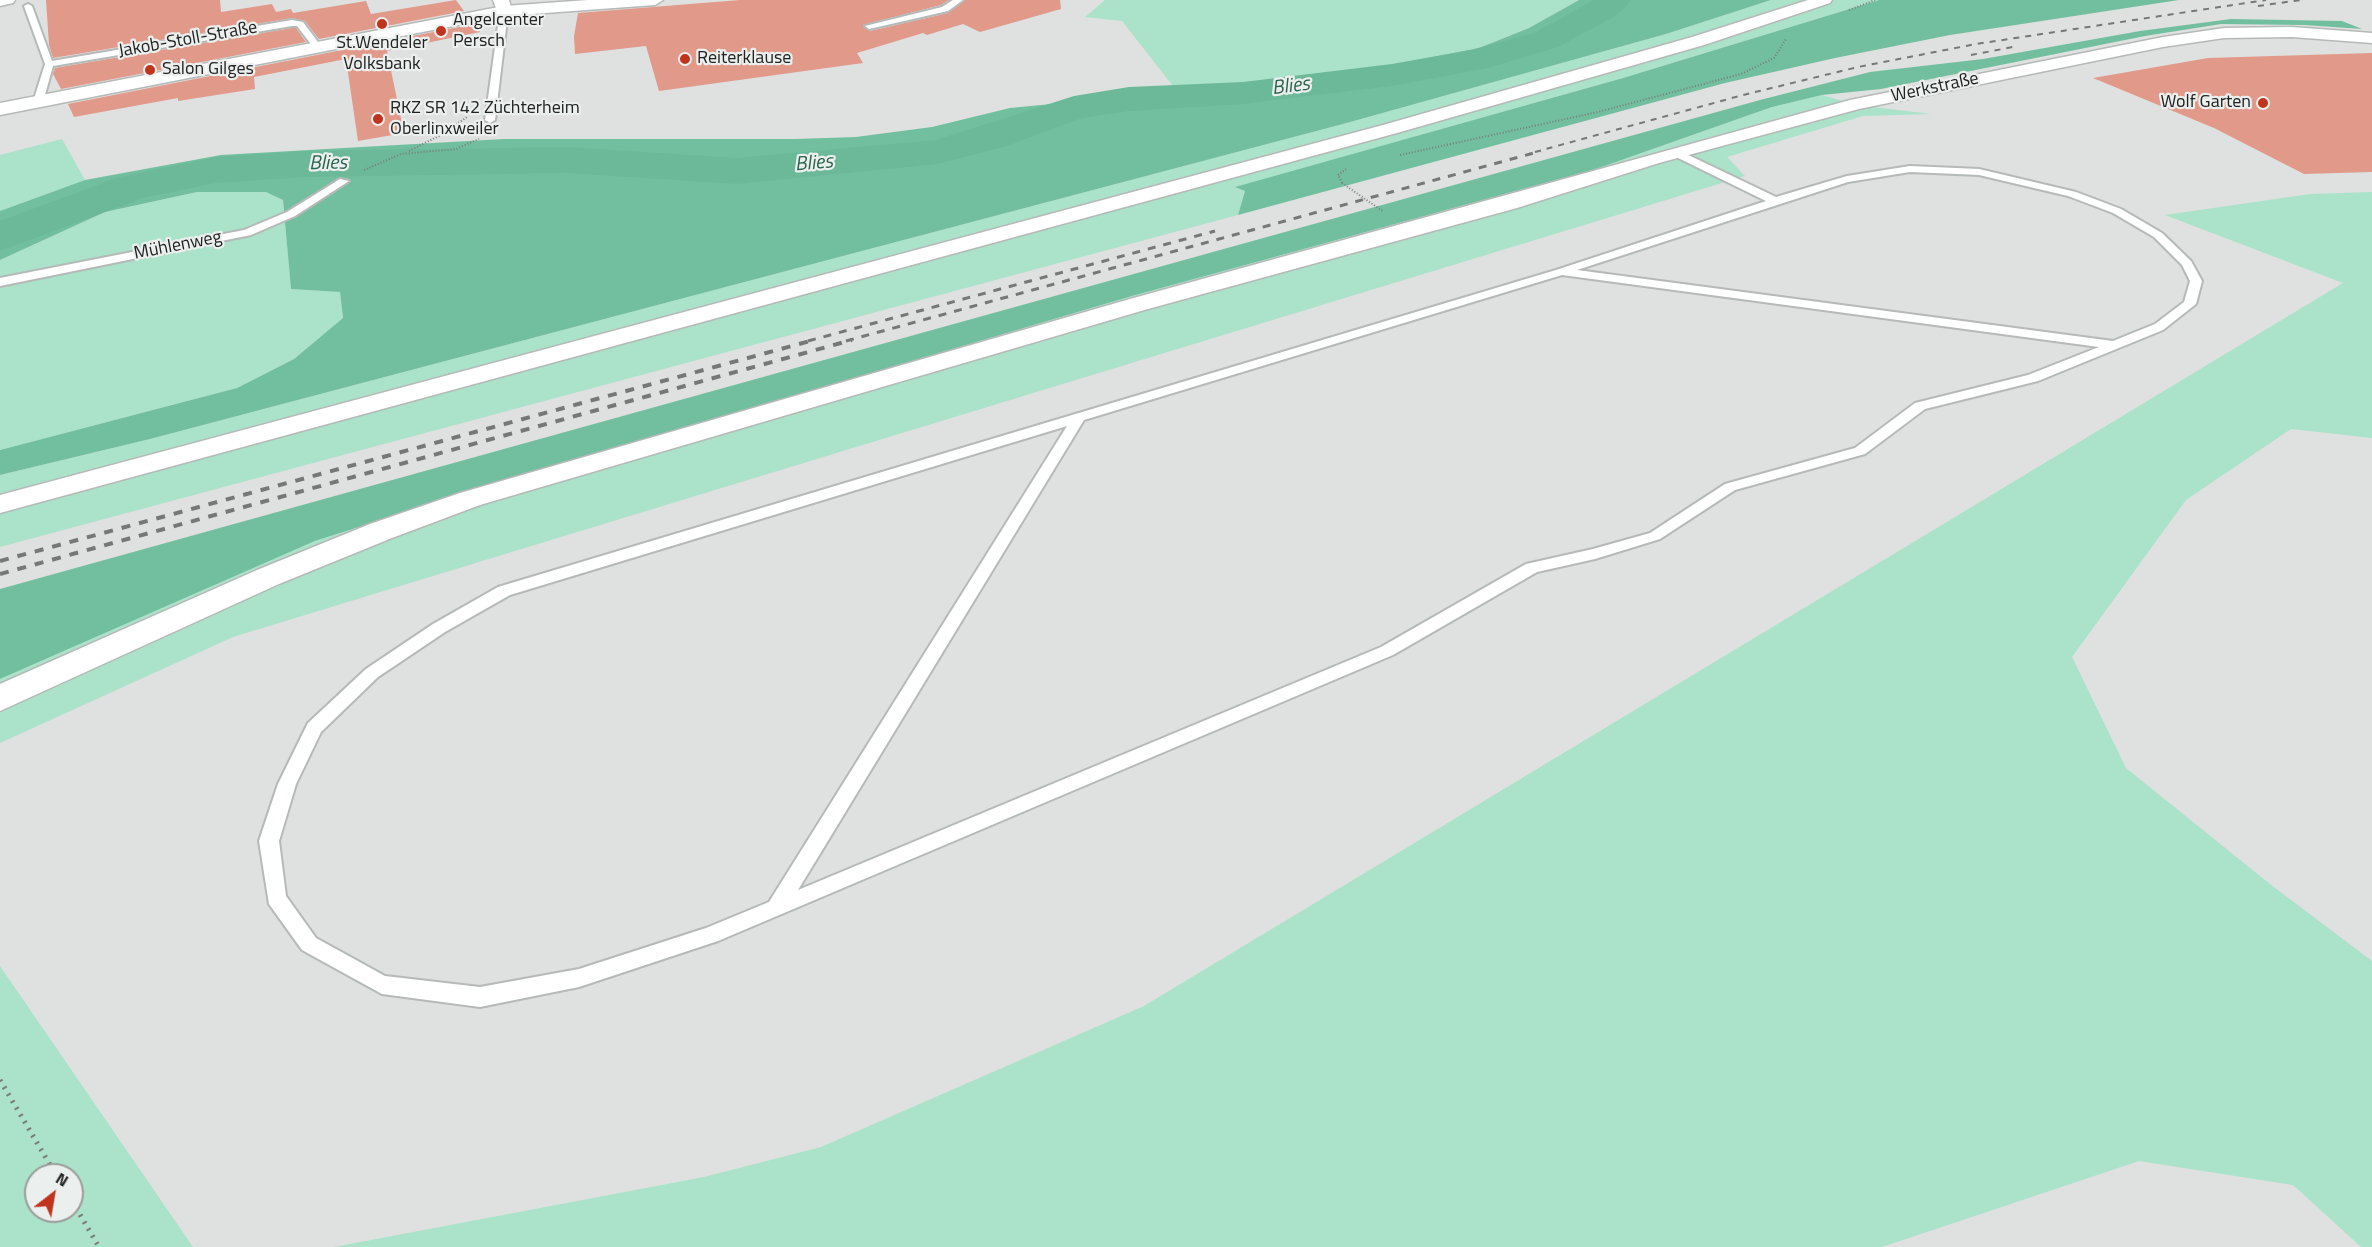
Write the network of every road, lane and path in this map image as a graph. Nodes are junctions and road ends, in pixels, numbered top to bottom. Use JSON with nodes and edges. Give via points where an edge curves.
{"nodes":[{"id":1,"x":8,"y":0,"type":"edge"},
{"id":2,"x":655,"y":0,"type":"edge"},
{"id":3,"x":959,"y":0,"type":"edge"},
{"id":4,"x":1875,"y":0,"type":"edge"},
{"id":5,"x":0,"y":1,"type":"edge"},
{"id":6,"x":28,"y":6,"type":"dead end"},
{"id":7,"x":502,"y":6,"type":"edge"},
{"id":8,"x":1833,"y":6,"type":"edge"},
{"id":9,"x":869,"y":26,"type":"dead end"},
{"id":10,"x":1789,"y":36,"type":"dead end"},
{"id":11,"x":2372,"y":38,"type":"edge"},
{"id":12,"x":317,"y":46,"type":"junction"},
{"id":13,"x":49,"y":64,"type":"junction"},
{"id":14,"x":493,"y":100,"type":"junction"},
{"id":15,"x":38,"y":102,"type":"junction"},
{"id":16,"x":0,"y":109,"type":"edge"},
{"id":17,"x":490,"y":120,"type":"joint"},
{"id":18,"x":1676,"y":153,"type":"junction"},
{"id":19,"x":401,"y":154,"type":"junction"},
{"id":20,"x":1400,"y":155,"type":"dead end"},
{"id":21,"x":391,"y":157,"type":"dead end"},
{"id":22,"x":1356,"y":166,"type":"dead end"},
{"id":23,"x":344,"y":181,"type":"dead end"},
{"id":24,"x":1775,"y":201,"type":"junction"},
{"id":25,"x":1384,"y":212,"type":"dead end"},
{"id":26,"x":1560,"y":272,"type":"junction"},
{"id":27,"x":0,"y":282,"type":"edge"},
{"id":28,"x":2114,"y":346,"type":"junction"},
{"id":29,"x":1079,"y":417,"type":"junction"},
{"id":30,"x":0,"y":504,"type":"edge"},
{"id":31,"x":0,"y":698,"type":"edge"},
{"id":32,"x":777,"y":906,"type":"junction"},
{"id":33,"x":0,"y":1080,"type":"edge"},
{"id":34,"x":49,"y":1163,"type":"edge"},
{"id":35,"x":84,"y":1221,"type":"edge"},
{"id":36,"x":99,"y":1247,"type":"edge"}],
"edges":[{"from":1,"to":5,"type":"main road"},
{"from":2,"to":7,"type":"main road","name":"Jakob-Stoll-Straße"},
{"from":3,"to":9,"type":"lane","via":[[945,9]]},
{"from":4,"to":8,"type":"path"},
{"from":6,"to":13,"type":"lane"},
{"from":7,"to":12,"type":"main road","name":"Jakob-Stoll-Straße"},
{"from":7,"to":14,"type":"lane"},
{"from":8,"to":30,"type":"main road"},
{"from":10,"to":20,"type":"path","via":[[1774,58],[1742,74],[1598,112]]},
{"from":11,"to":18,"type":"main road","name":"Werkstraße","via":[[2224,33],[2163,42],[1857,105]]},
{"from":12,"to":13,"type":"lane","name":"Jakob-Stoll-Straße","via":[[300,24],[292,23]]},
{"from":12,"to":15,"type":"main road","name":"Jakob-Stoll-Straße"},
{"from":13,"to":15,"type":"lane"},
{"from":14,"to":17,"type":"lane"},
{"from":14,"to":19,"type":"path","via":[[439,136]]},
{"from":15,"to":16,"type":"main road","name":"Jakob-Stoll-Straße"},
{"from":17,"to":19,"type":"path","via":[[472,144]]},
{"from":18,"to":24,"type":"lane"},
{"from":18,"to":31,"type":"main road","name":"Werkstraße","via":[[1509,203],[1138,304],[470,500],[268,577]]},
{"from":19,"to":21,"type":"path"},
{"from":22,"to":25,"type":"path","bridge":true,"via":[[1338,175],[1342,183]]},
{"from":23,"to":27,"type":"lane","name":"Mühlenweg","via":[[291,214],[247,233]]},
{"from":24,"to":26,"type":"lane"},
{"from":24,"to":28,"type":"lane","via":[[1847,179],[1910,169],[1943,169],[2028,182],[2117,212],[2158,235],[2187,263],[2196,281],[2190,304],[2159,327]]},
{"from":26,"to":28,"type":"lane"},
{"from":26,"to":29,"type":"lane"},
{"from":28,"to":32,"type":"lane","via":[[2033,378],[1920,406],[1860,451],[1730,487],[1655,536],[1532,568],[1387,651]]},
{"from":29,"to":32,"type":"lane"},
{"from":29,"to":32,"type":"lane","via":[[504,591],[439,628],[372,674],[314,728],[287,784],[269,841],[276,898],[309,944],[382,985],[480,997],[579,978],[711,935]]},
{"from":33,"to":34,"type":"path"},
{"from":35,"to":36,"type":"path"}]}
